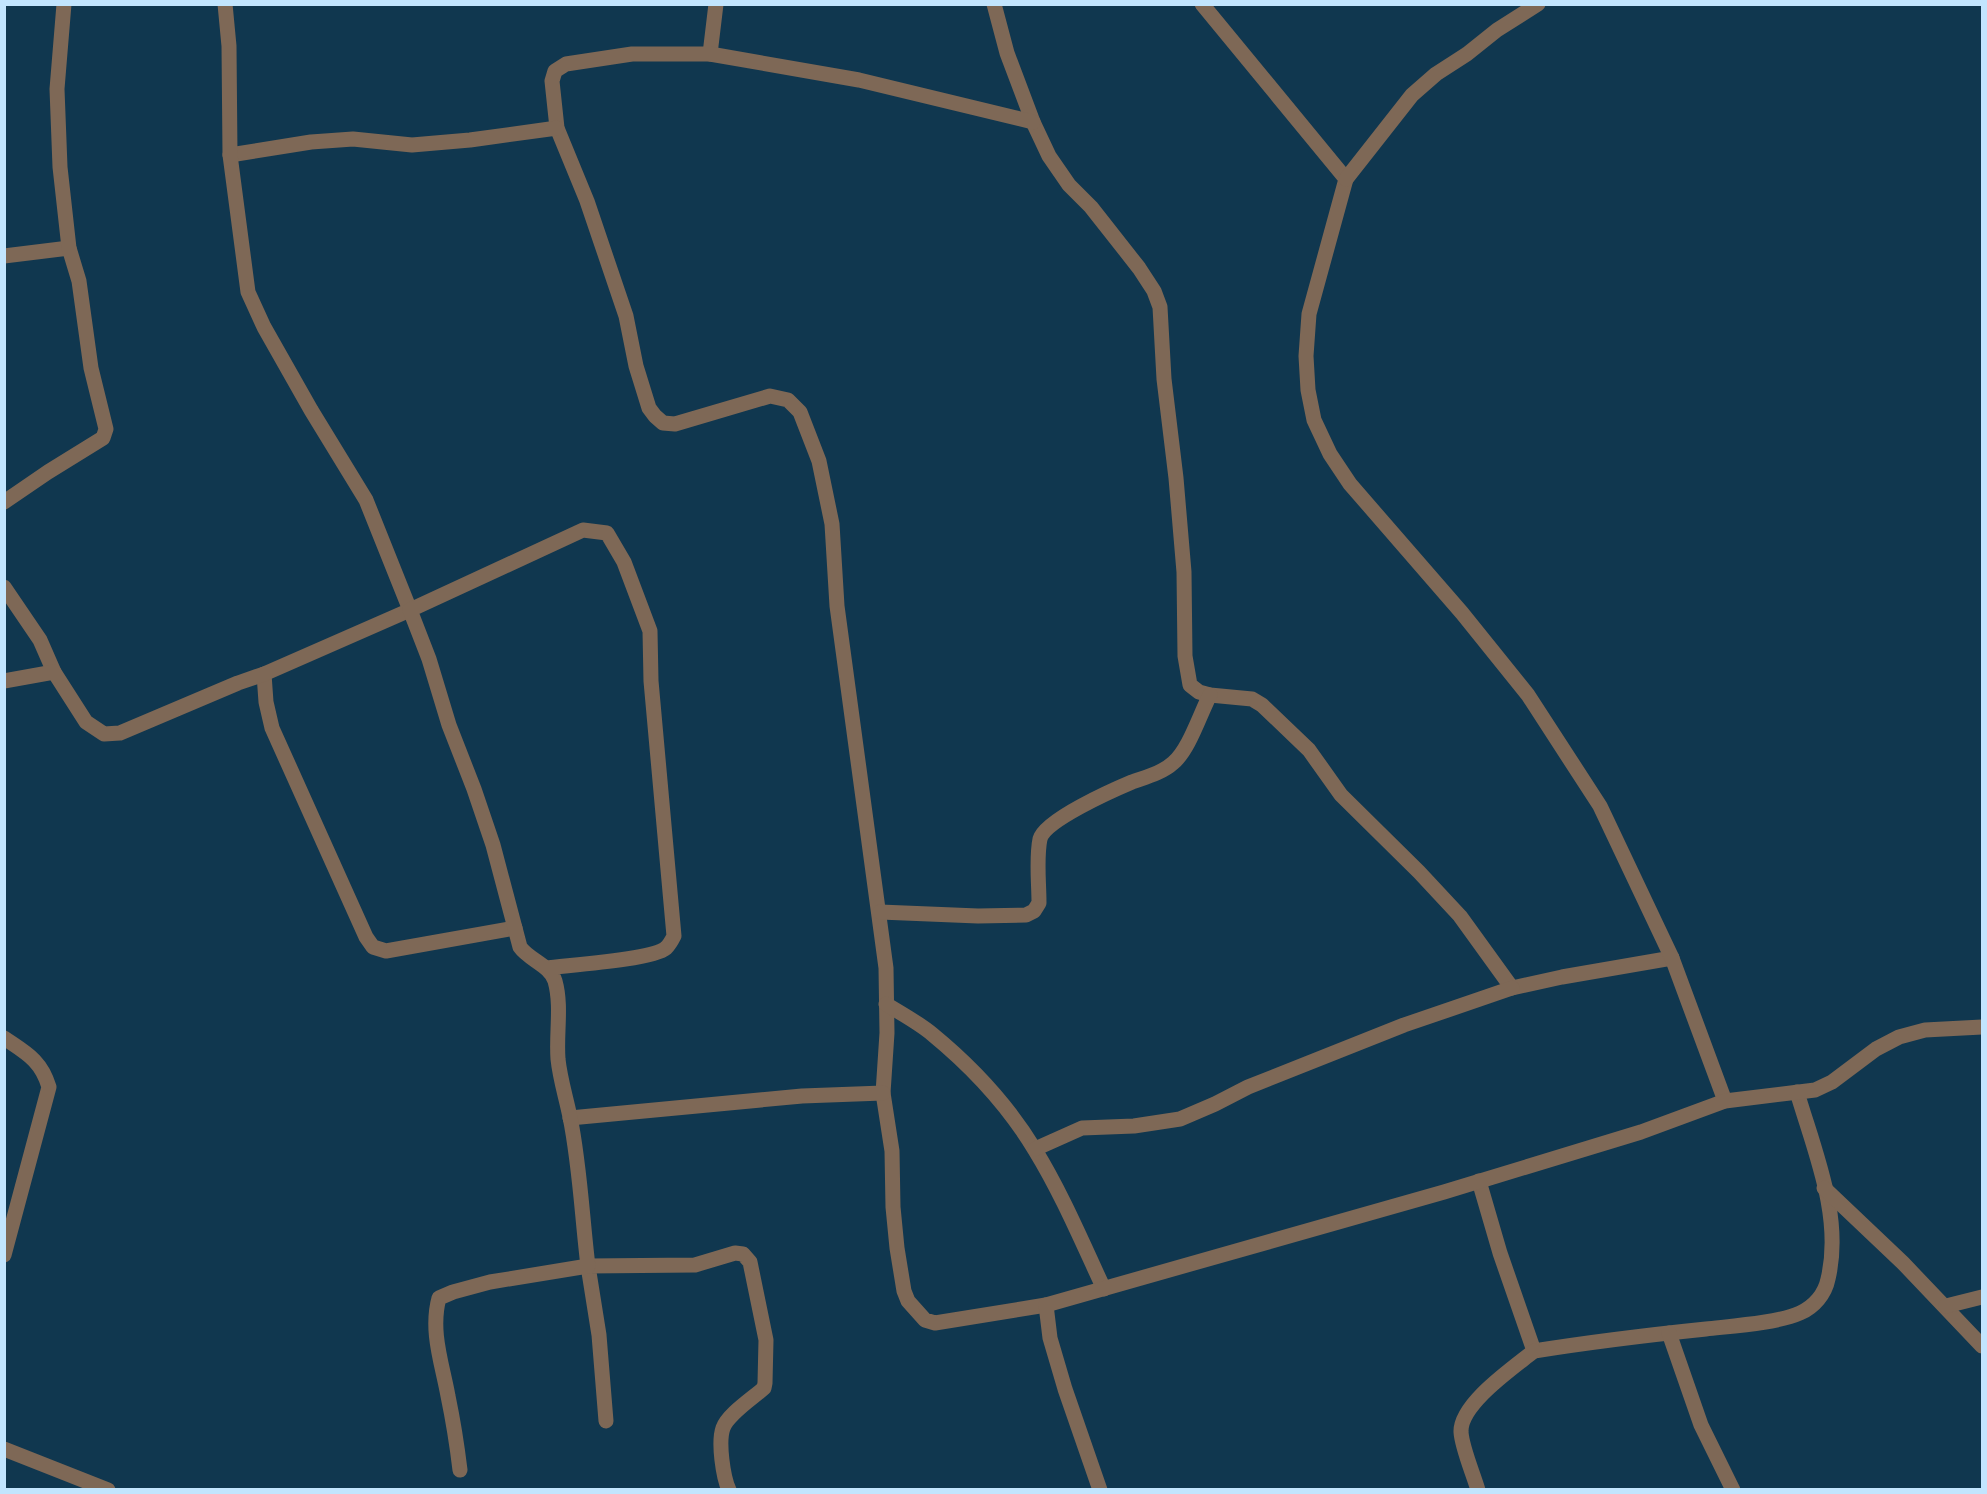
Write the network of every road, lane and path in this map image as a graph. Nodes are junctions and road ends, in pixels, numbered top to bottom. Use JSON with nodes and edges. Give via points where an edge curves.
{"nodes":[{"id":1,"x":64,"y":4,"type":"edge"},
{"id":2,"x":225,"y":4,"type":"edge"},
{"id":3,"x":716,"y":4,"type":"edge"},
{"id":4,"x":994,"y":4,"type":"edge"},
{"id":5,"x":1202,"y":4,"type":"edge"},
{"id":6,"x":1538,"y":4,"type":"edge"},
{"id":7,"x":710,"y":54,"type":"junction"},
{"id":8,"x":1033,"y":122,"type":"junction"},
{"id":9,"x":557,"y":128,"type":"junction"},
{"id":10,"x":230,"y":155,"type":"junction"},
{"id":11,"x":1346,"y":179,"type":"junction"},
{"id":12,"x":69,"y":248,"type":"junction"},
{"id":13,"x":4,"y":256,"type":"edge"},
{"id":14,"x":4,"y":502,"type":"edge"},
{"id":15,"x":4,"y":587,"type":"edge"},
{"id":16,"x":410,"y":610,"type":"junction"},
{"id":17,"x":54,"y":672,"type":"junction"},
{"id":18,"x":264,"y":674,"type":"junction"},
{"id":19,"x":4,"y":681,"type":"edge"},
{"id":20,"x":1209,"y":695,"type":"junction"},
{"id":21,"x":880,"y":912,"type":"junction"},
{"id":22,"x":515,"y":928,"type":"junction"},
{"id":23,"x":1672,"y":958,"type":"junction"},
{"id":24,"x":546,"y":968,"type":"junction"},
{"id":25,"x":1512,"y":988,"type":"junction"},
{"id":26,"x":886,"y":1004,"type":"junction"},
{"id":27,"x":1983,"y":1027,"type":"edge"},
{"id":28,"x":4,"y":1038,"type":"edge"},
{"id":29,"x":1797,"y":1092,"type":"junction"},
{"id":30,"x":883,"y":1093,"type":"junction"},
{"id":31,"x":1725,"y":1101,"type":"junction"},
{"id":32,"x":570,"y":1118,"type":"junction"},
{"id":33,"x":1035,"y":1149,"type":"junction"},
{"id":34,"x":1479,"y":1181,"type":"junction"},
{"id":35,"x":1824,"y":1188,"type":"junction"},
{"id":36,"x":4,"y":1255,"type":"edge"},
{"id":37,"x":588,"y":1266,"type":"junction"},
{"id":38,"x":1104,"y":1289,"type":"junction"},
{"id":39,"x":1983,"y":1297,"type":"edge"},
{"id":40,"x":1046,"y":1305,"type":"junction"},
{"id":41,"x":1946,"y":1306,"type":"junction"},
{"id":42,"x":1669,"y":1333,"type":"junction"},
{"id":43,"x":1983,"y":1346,"type":"edge"},
{"id":44,"x":1534,"y":1351,"type":"junction"},
{"id":45,"x":606,"y":1421,"type":"dead end"},
{"id":46,"x":4,"y":1449,"type":"edge"},
{"id":47,"x":459,"y":1470,"type":"dead end"},
{"id":48,"x":108,"y":1490,"type":"edge"},
{"id":49,"x":729,"y":1490,"type":"edge"},
{"id":50,"x":1100,"y":1490,"type":"edge"},
{"id":51,"x":1478,"y":1490,"type":"edge"},
{"id":52,"x":1733,"y":1490,"type":"edge"}],
"edges":[{"from":1,"to":12,"type":"street","via":[[57,89]]},
{"from":2,"to":10,"type":"street"},
{"from":3,"to":7,"type":"street"},
{"from":4,"to":8,"type":"street","via":[[1006,53]]},
{"from":5,"to":11,"type":"street"},
{"from":6,"to":11,"type":"street","via":[[1412,95]]},
{"from":7,"to":8,"type":"street","via":[[859,80]]},
{"from":7,"to":9,"type":"street","via":[[632,54],[566,64],[555,71],[552,81]]},
{"from":8,"to":20,"type":"street","via":[[1049,156],[1117,239],[1154,291],[1160,307],[1184,572],[1185,656],[1190,685]]},
{"from":9,"to":10,"type":"street","via":[[412,144],[353,139],[311,142]]},
{"from":9,"to":21,"type":"street","via":[[599,235],[626,316],[636,366],[655,416],[663,423],[675,424],[770,396],[788,400],[800,412],[819,461],[832,524],[837,606]]},
{"from":10,"to":16,"type":"street","via":[[248,292],[311,410],[366,500]]},
{"from":11,"to":23,"type":"street","via":[[1309,314],[1306,356],[1314,420],[1350,484],[1528,694],[1600,806]]},
{"from":12,"to":13,"type":"street"},
{"from":12,"to":14,"type":"street","via":[[79,281],[91,368],[106,434]]},
{"from":15,"to":17,"type":"street","via":[[40,640]]},
{"from":16,"to":18,"type":"street"},
{"from":16,"to":22,"type":"street","via":[[493,845]]},
{"from":16,"to":24,"type":"street","via":[[583,530],[607,533],[640,600],[650,631],[674,936],[658,952]]},
{"from":17,"to":18,"type":"street","via":[[86,722],[104,734],[120,733]]},
{"from":17,"to":19,"type":"street"},
{"from":18,"to":22,"type":"street","via":[[272,728],[373,947],[386,951]]},
{"from":20,"to":21,"type":"street","via":[[1175,762],[1074,810],[1048,827],[1041,836],[1039,903],[1034,911],[1026,915],[978,916]]},
{"from":20,"to":25,"type":"street","via":[[1252,699],[1309,750],[1341,795],[1460,916]]},
{"from":21,"to":26,"type":"street"},
{"from":22,"to":24,"type":"street","via":[[525,953]]},
{"from":23,"to":25,"type":"street"},
{"from":23,"to":31,"type":"street"},
{"from":24,"to":32,"type":"street","via":[[555,980],[560,1077]]},
{"from":25,"to":33,"type":"street","via":[[1404,1025],[1248,1087],[1180,1119],[1082,1128]]},
{"from":26,"to":30,"type":"street"},
{"from":26,"to":33,"type":"street","via":[[931,1033],[977,1075]]},
{"from":27,"to":29,"type":"street","via":[[1925,1030],[1899,1037],[1832,1082],[1815,1090]]},
{"from":28,"to":36,"type":"street","via":[[34,1059],[49,1087]]},
{"from":29,"to":31,"type":"street"},
{"from":29,"to":35,"type":"street"},
{"from":30,"to":32,"type":"street","via":[[802,1096]]},
{"from":30,"to":40,"type":"street","via":[[892,1151],[897,1248],[908,1301],[925,1320],[935,1323]]},
{"from":31,"to":34,"type":"street","via":[[1641,1132]]},
{"from":32,"to":37,"type":"street"},
{"from":33,"to":38,"type":"street"},
{"from":34,"to":38,"type":"street"},
{"from":34,"to":44,"type":"street"},
{"from":35,"to":41,"type":"street"},
{"from":35,"to":42,"type":"street","via":[[1832,1233],[1828,1280],[1813,1306],[1798,1314],[1755,1323]]},
{"from":37,"to":45,"type":"street"},
{"from":37,"to":47,"type":"street","via":[[490,1282],[439,1298],[434,1314],[435,1332]]},
{"from":37,"to":49,"type":"street","via":[[695,1264],[735,1253],[743,1254],[750,1262],[766,1340],[765,1383],[722,1429],[723,1477]]},
{"from":38,"to":40,"type":"street"},
{"from":39,"to":41,"type":"street"},
{"from":40,"to":50,"type":"street","via":[[1050,1338]]},
{"from":41,"to":43,"type":"street"},
{"from":42,"to":44,"type":"street"},
{"from":42,"to":52,"type":"street","via":[[1701,1425]]},
{"from":44,"to":51,"type":"street","via":[[1472,1404],[1461,1422]]},
{"from":46,"to":48,"type":"street"}]}
